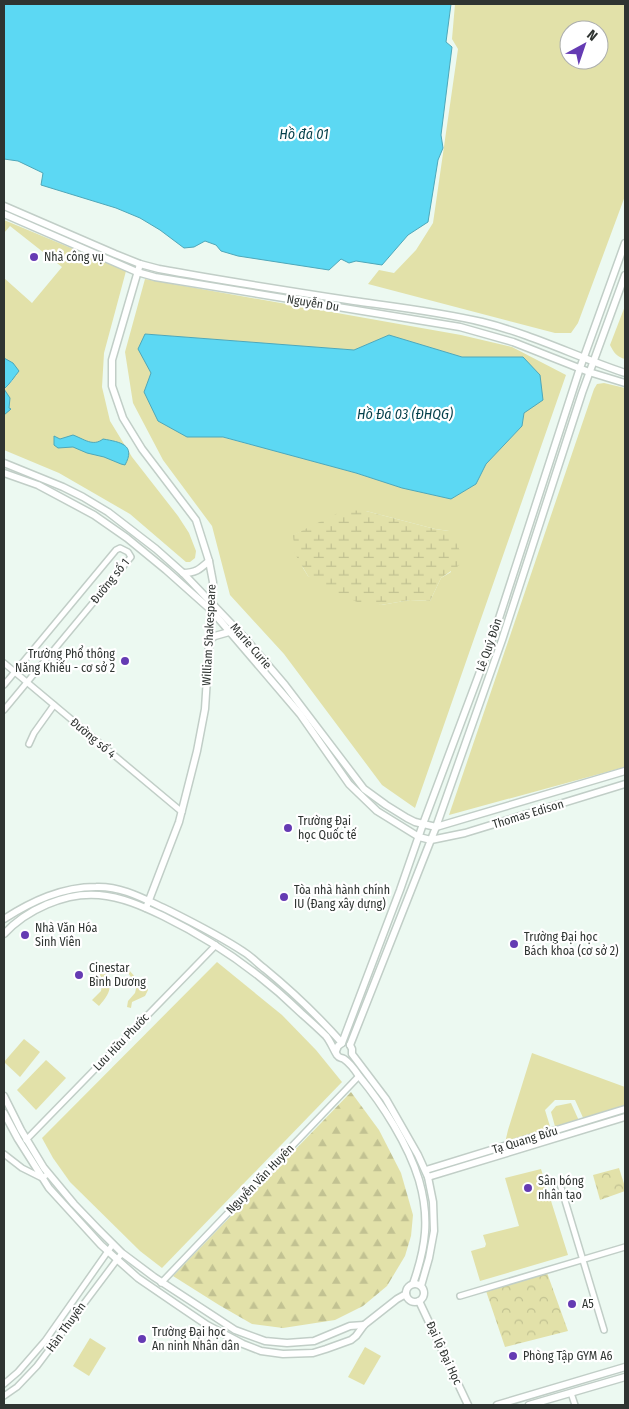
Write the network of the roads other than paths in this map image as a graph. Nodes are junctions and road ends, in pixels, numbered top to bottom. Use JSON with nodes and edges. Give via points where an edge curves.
{"nodes":[{"id":1,"x":4,"y":206,"type":"edge"},
{"id":2,"x":4,"y":214,"type":"edge"},
{"id":3,"x":625,"y":243,"type":"edge"},
{"id":4,"x":140,"y":264,"type":"junction"},
{"id":5,"x":137,"y":272,"type":"junction"},
{"id":6,"x":625,"y":275,"type":"edge"},
{"id":7,"x":583,"y":358,"type":"junction"},
{"id":8,"x":593,"y":362,"type":"junction"},
{"id":9,"x":580,"y":368,"type":"junction"},
{"id":10,"x":589,"y":372,"type":"junction"},
{"id":11,"x":625,"y":373,"type":"edge"},
{"id":12,"x":625,"y":383,"type":"edge"},
{"id":13,"x":4,"y":464,"type":"edge"},
{"id":14,"x":4,"y":474,"type":"edge"},
{"id":15,"x":530,"y":520,"type":"junction"},
{"id":16,"x":540,"y":522,"type":"junction"},
{"id":17,"x":209,"y":561,"type":"junction"},
{"id":18,"x":183,"y":573,"type":"junction"},
{"id":19,"x":509,"y":585,"type":"junction"},
{"id":20,"x":519,"y":588,"type":"junction"},
{"id":21,"x":212,"y":603,"type":"junction"},
{"id":22,"x":212,"y":611,"type":"junction"},
{"id":23,"x":229,"y":632,"type":"junction"},
{"id":24,"x":493,"y":637,"type":"junction"},
{"id":25,"x":209,"y":640,"type":"junction"},
{"id":26,"x":502,"y":640,"type":"junction"},
{"id":27,"x":4,"y":663,"type":"edge"},
{"id":28,"x":15,"y":672,"type":"junction"},
{"id":29,"x":27,"y":682,"type":"junction"},
{"id":30,"x":4,"y":686,"type":"edge"},
{"id":31,"x":54,"y":705,"type":"junction"},
{"id":32,"x":4,"y":710,"type":"edge"},
{"id":33,"x":29,"y":744,"type":"dead end"},
{"id":34,"x":625,"y":771,"type":"edge"},
{"id":35,"x":625,"y":784,"type":"edge"},
{"id":36,"x":525,"y":800,"type":"junction"},
{"id":37,"x":182,"y":812,"type":"junction"},
{"id":38,"x":530,"y":813,"type":"junction"},
{"id":39,"x":423,"y":824,"type":"junction"},
{"id":40,"x":436,"y":827,"type":"junction"},
{"id":41,"x":419,"y":837,"type":"junction"},
{"id":42,"x":430,"y":840,"type":"junction"},
{"id":43,"x":400,"y":890,"type":"junction"},
{"id":44,"x":410,"y":894,"type":"junction"},
{"id":45,"x":148,"y":900,"type":"junction"},
{"id":46,"x":146,"y":908,"type":"junction"},
{"id":47,"x":4,"y":919,"type":"edge"},
{"id":48,"x":7,"y":926,"type":"edge"},
{"id":49,"x":4,"y":934,"type":"edge"},
{"id":50,"x":216,"y":945,"type":"junction"},
{"id":51,"x":342,"y":1043,"type":"junction"},
{"id":52,"x":350,"y":1045,"type":"junction"},
{"id":53,"x":336,"y":1051,"type":"junction"},
{"id":54,"x":352,"y":1054,"type":"junction"},
{"id":55,"x":344,"y":1059,"type":"junction"},
{"id":56,"x":360,"y":1076,"type":"junction"},
{"id":57,"x":4,"y":1096,"type":"edge"},
{"id":58,"x":625,"y":1109,"type":"edge"},
{"id":59,"x":4,"y":1113,"type":"edge"},
{"id":60,"x":625,"y":1117,"type":"edge"},
{"id":61,"x":571,"y":1126,"type":"junction"},
{"id":62,"x":573,"y":1133,"type":"junction"},
{"id":63,"x":26,"y":1140,"type":"junction"},
{"id":64,"x":4,"y":1154,"type":"edge"},
{"id":65,"x":426,"y":1170,"type":"junction"},
{"id":66,"x":45,"y":1176,"type":"junction"},
{"id":67,"x":428,"y":1177,"type":"junction"},
{"id":68,"x":560,"y":1184,"type":"dead end"},
{"id":69,"x":113,"y":1244,"type":"junction"},
{"id":70,"x":625,"y":1247,"type":"edge"},
{"id":71,"x":108,"y":1251,"type":"junction"},
{"id":72,"x":122,"y":1253,"type":"junction"},
{"id":73,"x":116,"y":1259,"type":"junction"},
{"id":74,"x":582,"y":1260,"type":"junction"},
{"id":75,"x":161,"y":1283,"type":"junction"},
{"id":76,"x":414,"y":1284,"type":"junction"},
{"id":77,"x":422,"y":1286,"type":"junction"},
{"id":78,"x":406,"y":1294,"type":"junction"},
{"id":79,"x":460,"y":1296,"type":"dead end"},
{"id":80,"x":419,"y":1301,"type":"junction"},
{"id":81,"x":364,"y":1324,"type":"junction"},
{"id":82,"x":604,"y":1330,"type":"dead end"},
{"id":83,"x":625,"y":1367,"type":"edge"},
{"id":84,"x":625,"y":1377,"type":"edge"},
{"id":85,"x":4,"y":1384,"type":"edge"},
{"id":86,"x":568,"y":1384,"type":"junction"},
{"id":87,"x":571,"y":1393,"type":"junction"},
{"id":88,"x":4,"y":1396,"type":"edge"},
{"id":89,"x":468,"y":1405,"type":"edge"},
{"id":90,"x":497,"y":1405,"type":"edge"},
{"id":91,"x":529,"y":1405,"type":"edge"},
{"id":92,"x":575,"y":1405,"type":"edge"}],
"edges":[{"from":1,"to":4,"type":"street","name":"Nguyễn Du"},
{"from":2,"to":5,"type":"street","name":"Nguyễn Du"},
{"from":3,"to":7,"type":"street","name":"Lê Quý Đôn"},
{"from":4,"to":5,"type":"street","name":"William Shakespeare"},
{"from":4,"to":7,"type":"street","name":"Nguyễn Du","via":[[195,276],[482,322]]},
{"from":5,"to":9,"type":"street","name":"Nguyễn Du","via":[[168,280],[460,327],[513,342]]},
{"from":5,"to":17,"type":"street","name":"William Shakespeare","via":[[112,360],[112,386],[123,418],[142,449],[196,520]]},
{"from":6,"to":8,"type":"street","name":"Lê Quý Đôn"},
{"from":7,"to":8,"type":"street","name":"Nguyễn Du"},
{"from":7,"to":9,"type":"street","name":"Lê Quý Đôn"},
{"from":8,"to":10,"type":"street","name":"Lê Quý Đôn"},
{"from":8,"to":11,"type":"street","name":"Nguyễn Du"},
{"from":9,"to":10,"type":"street","name":"Nguyễn Du"},
{"from":9,"to":15,"type":"street","name":"Lê Quý Đôn"},
{"from":10,"to":12,"type":"street","name":"Nguyễn Du"},
{"from":10,"to":16,"type":"street","name":"Lê Quý Đôn"},
{"from":13,"to":18,"type":"street","name":"Marie Curie","via":[[63,487],[108,512]]},
{"from":14,"to":22,"type":"street","name":"Marie Curie","via":[[38,485],[94,515],[147,553]]},
{"from":15,"to":16,"type":"street"},
{"from":15,"to":19,"type":"street","name":"Lê Quý Đôn"},
{"from":16,"to":20,"type":"street","name":"Lê Quý Đôn"},
{"from":17,"to":18,"type":"street","via":[[192,573]]},
{"from":17,"to":21,"type":"street","name":"William Shakespeare"},
{"from":18,"to":21,"type":"street","name":"Marie Curie"},
{"from":19,"to":20,"type":"street"},
{"from":19,"to":24,"type":"street","name":"Lê Quý Đôn"},
{"from":20,"to":26,"type":"street","name":"Lê Quý Đôn"},
{"from":21,"to":22,"type":"street","name":"William Shakespeare"},
{"from":21,"to":39,"type":"street","name":"Marie Curie","via":[[285,685],[364,789],[406,818]]},
{"from":22,"to":23,"type":"street","name":"Marie Curie"},
{"from":22,"to":25,"type":"street","name":"William Shakespeare"},
{"from":23,"to":25,"type":"street"},
{"from":23,"to":41,"type":"street","name":"Marie Curie","via":[[300,714],[348,784],[378,811]]},
{"from":24,"to":26,"type":"street"},
{"from":24,"to":39,"type":"street","name":"Lê Quý Đôn"},
{"from":25,"to":37,"type":"street","name":"William Shakespeare","via":[[204,713]]},
{"from":26,"to":40,"type":"street","name":"Lê Quý Đôn"},
{"from":27,"to":28,"type":"street","name":"Đường số 4"},
{"from":28,"to":29,"type":"street","name":"Đường số 4"},
{"from":28,"to":29,"type":"street","name":"Đường số 1","via":[[116,550],[120,548],[128,552],[131,557]]},
{"from":28,"to":30,"type":"street","name":"Đường số 1"},
{"from":29,"to":31,"type":"street","name":"Đường số 4"},
{"from":29,"to":32,"type":"street","name":"Đường số 1"},
{"from":31,"to":33,"type":"street"},
{"from":31,"to":37,"type":"street","name":"Đường số 4"},
{"from":34,"to":36,"type":"street","name":"Thomas Edison"},
{"from":35,"to":38,"type":"street","name":"Thomas Edison"},
{"from":36,"to":38,"type":"street"},
{"from":36,"to":40,"type":"street","name":"Thomas Edison"},
{"from":37,"to":45,"type":"street","name":"William Shakespeare"},
{"from":38,"to":42,"type":"street","name":"Thomas Edison"},
{"from":39,"to":40,"type":"street","name":"Marie Curie"},
{"from":39,"to":41,"type":"street","name":"Lê Quý Đôn"},
{"from":40,"to":42,"type":"street","name":"Lê Quý Đôn"},
{"from":41,"to":42,"type":"street","name":"Marie Curie"},
{"from":41,"to":43,"type":"street","name":"Lê Quý Đôn"},
{"from":42,"to":44,"type":"street","name":"Lê Quý Đôn"},
{"from":43,"to":44,"type":"street"},
{"from":43,"to":51,"type":"street","name":"Lê Quý Đôn"},
{"from":44,"to":52,"type":"street","name":"Lê Quý Đôn"},
{"from":45,"to":46,"type":"street","name":"William Shakespeare"},
{"from":45,"to":47,"type":"street","via":[[115,888],[80,888],[32,902]]},
{"from":45,"to":51,"type":"street","via":[[199,925],[245,953],[285,985]]},
{"from":46,"to":48,"type":"street","via":[[114,897],[81,895],[44,907]]},
{"from":46,"to":50,"type":"street"},
{"from":48,"to":49,"type":"street"},
{"from":50,"to":53,"type":"street","via":[[276,990],[326,1037]]},
{"from":50,"to":63,"type":"street","name":"Lưu Hữu Phước"},
{"from":51,"to":52,"type":"street"},
{"from":51,"to":53,"type":"street"},
{"from":52,"to":54,"type":"street"},
{"from":53,"to":55,"type":"street","via":[[338,1057]]},
{"from":54,"to":55,"type":"street"},
{"from":54,"to":65,"type":"street","via":[[386,1099]]},
{"from":55,"to":56,"type":"street"},
{"from":56,"to":75,"type":"street","name":"Nguyễn Văn Huyên"},
{"from":56,"to":76,"type":"street","via":[[390,1120],[418,1179],[425,1210],[425,1244]]},
{"from":57,"to":63,"type":"street"},
{"from":58,"to":61,"type":"street","name":"Tạ Quang Bửu"},
{"from":59,"to":66,"type":"street"},
{"from":60,"to":62,"type":"street","name":"Tạ Quang Bửu"},
{"from":61,"to":62,"type":"street"},
{"from":61,"to":65,"type":"street","name":"Tạ Quang Bửu"},
{"from":62,"to":67,"type":"street","name":"Tạ Quang Bửu"},
{"from":63,"to":66,"type":"street"},
{"from":64,"to":66,"type":"street","via":[[22,1168]]},
{"from":65,"to":67,"type":"street"},
{"from":66,"to":69,"type":"street"},
{"from":66,"to":71,"type":"street","via":[[53,1193]]},
{"from":67,"to":77,"type":"street","via":[[434,1202],[434,1231]]},
{"from":68,"to":74,"type":"street"},
{"from":69,"to":71,"type":"street","name":"Hàn Thuyên"},
{"from":69,"to":72,"type":"street"},
{"from":70,"to":74,"type":"street"},
{"from":71,"to":73,"type":"street"},
{"from":71,"to":85,"type":"street","name":"Hàn Thuyên","via":[[45,1341]]},
{"from":72,"to":73,"type":"street","name":"Hàn Thuyên"},
{"from":72,"to":75,"type":"street"},
{"from":73,"to":81,"type":"street","via":[[200,1320],[261,1351],[283,1354],[313,1352],[351,1340]]},
{"from":73,"to":88,"type":"street","name":"Hàn Thuyên","via":[[34,1370]]},
{"from":74,"to":79,"type":"street"},
{"from":74,"to":82,"type":"street"},
{"from":75,"to":81,"type":"street","via":[[235,1330],[265,1341],[314,1341],[350,1326]]},
{"from":76,"to":77,"type":"street"},
{"from":76,"to":78,"type":"street","via":[[408,1286]]},
{"from":77,"to":80,"type":"street","via":[[424,1294]]},
{"from":78,"to":80,"type":"street","via":[[411,1301]]},
{"from":78,"to":81,"type":"street"},
{"from":80,"to":89,"type":"street","name":"Đại lộ Đại Học"},
{"from":83,"to":86,"type":"street"},
{"from":84,"to":87,"type":"street"},
{"from":86,"to":87,"type":"street"},
{"from":86,"to":90,"type":"street"},
{"from":87,"to":91,"type":"street"},
{"from":87,"to":92,"type":"street"}]}
